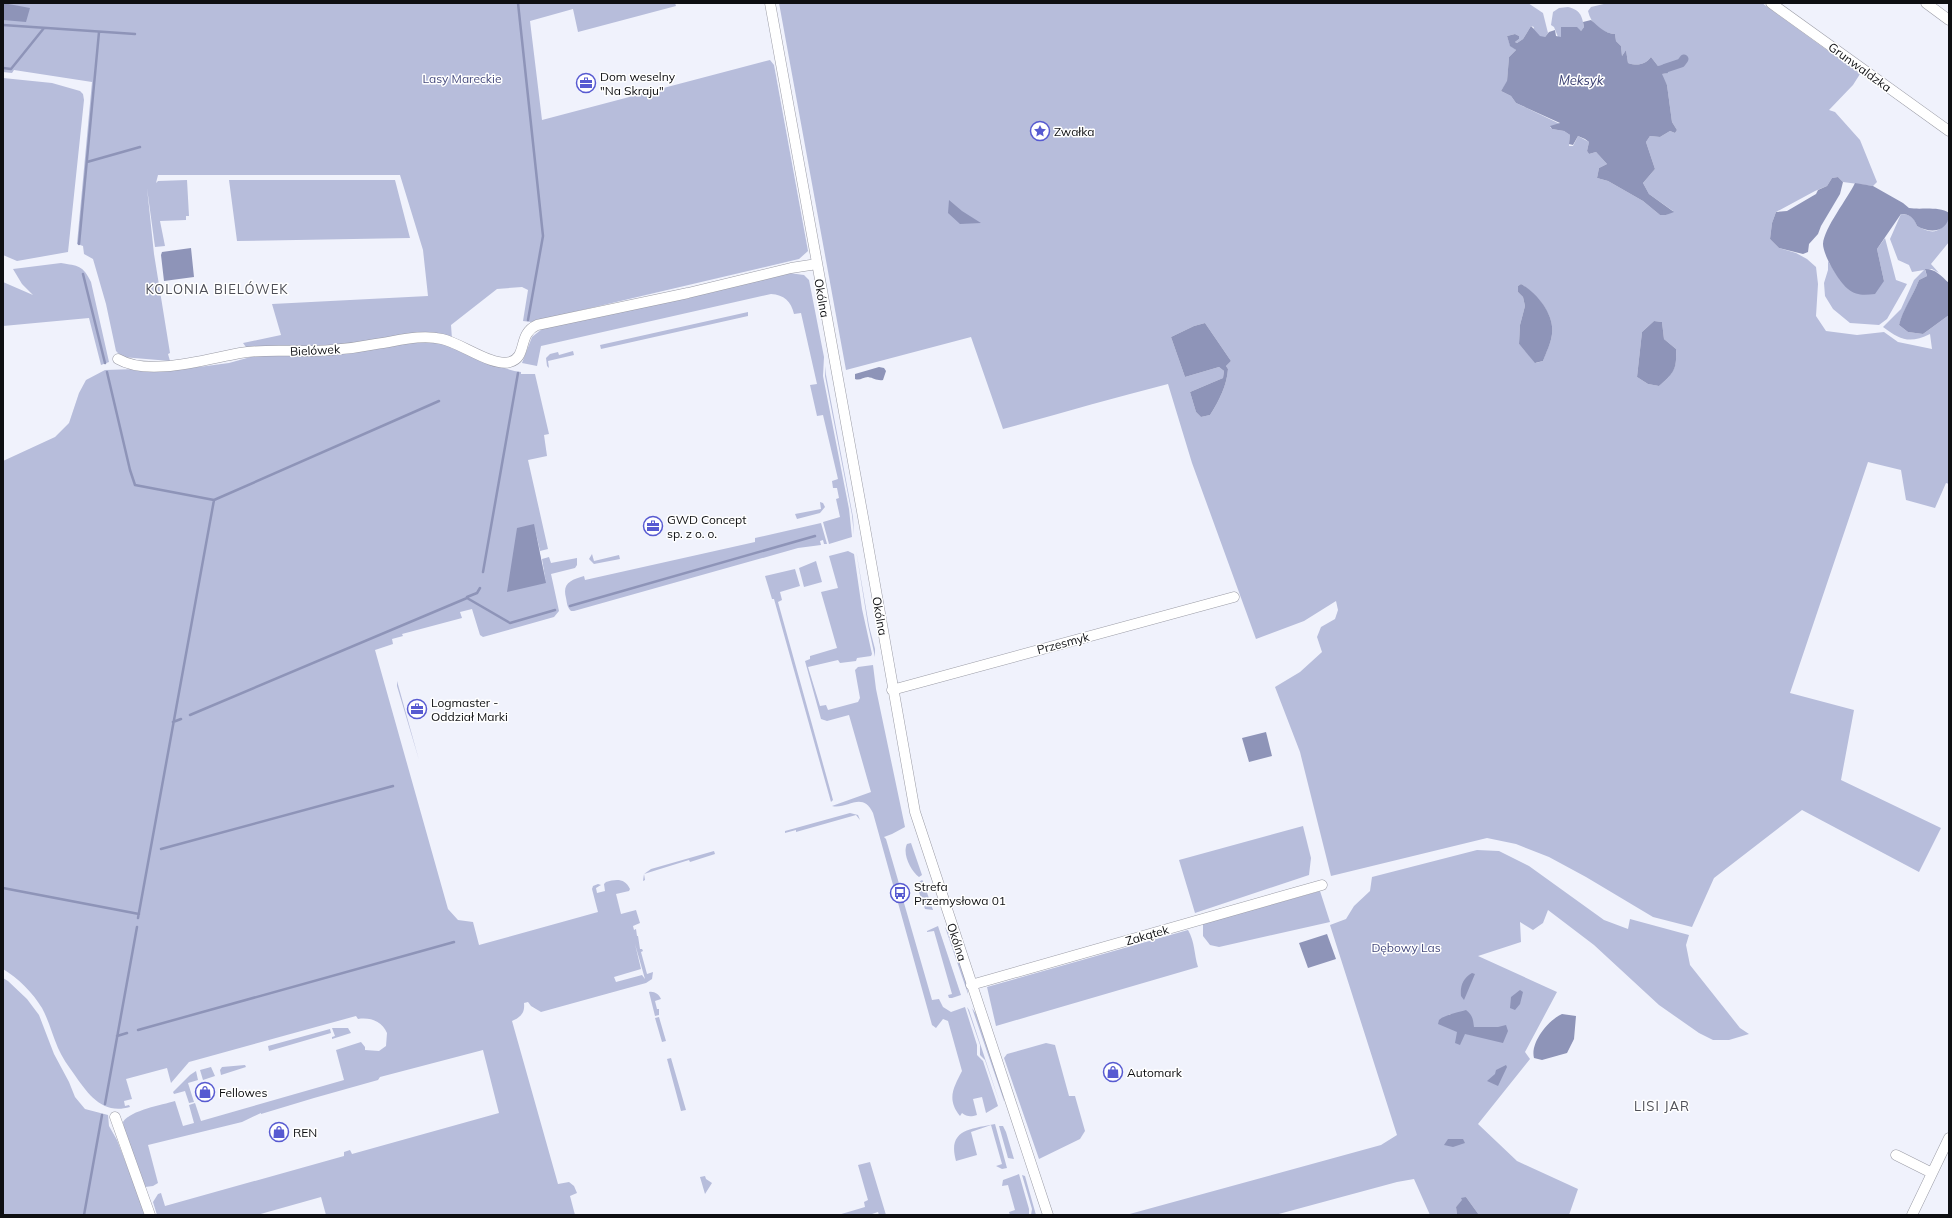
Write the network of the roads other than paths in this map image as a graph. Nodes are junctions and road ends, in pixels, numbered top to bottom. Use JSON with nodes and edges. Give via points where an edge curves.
{"nodes":[{"id":1,"x":770,"y":3,"type":"edge"},
{"id":2,"x":1771,"y":3,"type":"edge"},
{"id":3,"x":1926,"y":3,"type":"edge"},
{"id":4,"x":1949,"y":20,"type":"edge"},
{"id":5,"x":1949,"y":131,"type":"edge"},
{"id":6,"x":817,"y":264,"type":"junction"},
{"id":7,"x":118,"y":359,"type":"dead end"},
{"id":8,"x":1234,"y":597,"type":"dead end"},
{"id":9,"x":892,"y":690,"type":"junction"},
{"id":10,"x":1322,"y":885,"type":"dead end"},
{"id":11,"x":971,"y":985,"type":"junction"},
{"id":12,"x":115,"y":1117,"type":"dead end"},
{"id":13,"x":1949,"y":1138,"type":"edge"},
{"id":14,"x":1896,"y":1155,"type":"dead end"},
{"id":15,"x":1932,"y":1173,"type":"junction"},
{"id":16,"x":150,"y":1215,"type":"edge"},
{"id":17,"x":1048,"y":1215,"type":"edge"},
{"id":18,"x":1912,"y":1215,"type":"edge"}],
"edges":[{"from":1,"to":6,"type":"street","name":"Okólna"},
{"from":2,"to":5,"type":"street","name":"Grunwaldzka"},
{"from":3,"to":4,"type":"street"},
{"from":6,"to":7,"type":"street","name":"Bielówek","via":[[537,325],[527,332],[519,356],[509,362],[498,362],[449,340],[431,338],[404,339],[309,352],[261,350],[160,366],[132,365]]},
{"from":6,"to":9,"type":"street","name":"Okólna"},
{"from":8,"to":9,"type":"street","name":"Przesmyk"},
{"from":9,"to":11,"type":"street","name":"Okólna","via":[[914,812]]},
{"from":10,"to":11,"type":"street","name":"Zakątek"},
{"from":11,"to":17,"type":"street","name":"Okólna"},
{"from":12,"to":16,"type":"street"},
{"from":13,"to":15,"type":"street"},
{"from":14,"to":15,"type":"street"},
{"from":15,"to":18,"type":"street"}]}
